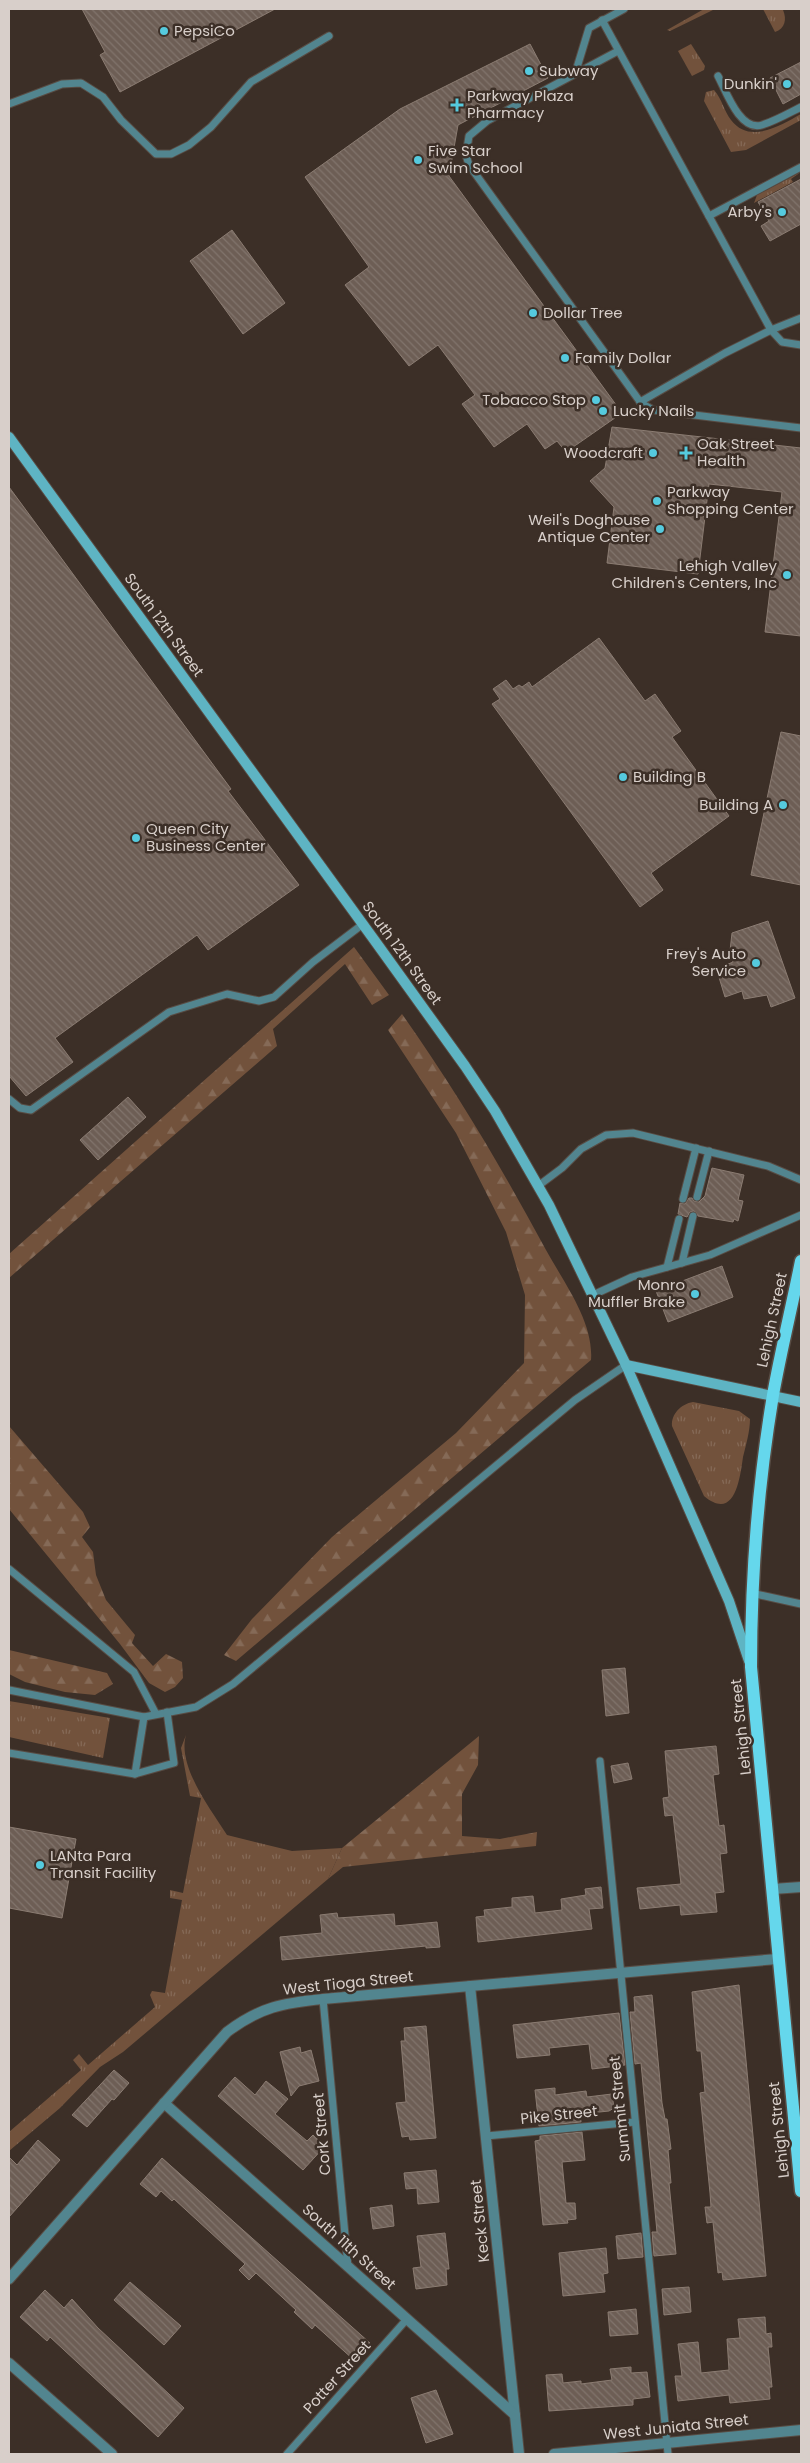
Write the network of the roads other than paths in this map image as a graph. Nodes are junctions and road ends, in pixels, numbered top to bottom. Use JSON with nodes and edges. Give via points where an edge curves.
{"nodes":[{"id":1,"x":624,"y":9,"type":"edge"},
{"id":2,"x":602,"y":20,"type":"junction"},
{"id":3,"x":329,"y":36,"type":"dead end"},
{"id":4,"x":618,"y":51,"type":"junction"},
{"id":5,"x":576,"y":74,"type":"junction"},
{"id":6,"x":718,"y":76,"type":"dead end"},
{"id":7,"x":9,"y":104,"type":"edge"},
{"id":8,"x":801,"y":107,"type":"edge"},
{"id":9,"x":801,"y":167,"type":"edge"},
{"id":10,"x":709,"y":216,"type":"junction"},
{"id":11,"x":800,"y":317,"type":"edge"},
{"id":12,"x":771,"y":330,"type":"junction"},
{"id":13,"x":801,"y":344,"type":"edge"},
{"id":14,"x":640,"y":402,"type":"junction"},
{"id":15,"x":801,"y":428,"type":"edge"},
{"id":16,"x":9,"y":437,"type":"edge"},
{"id":17,"x":363,"y":924,"type":"junction"},
{"id":18,"x":9,"y":1099,"type":"edge"},
{"id":19,"x":696,"y":1148,"type":"junction"},
{"id":20,"x":709,"y":1151,"type":"junction"},
{"id":21,"x":801,"y":1180,"type":"edge"},
{"id":22,"x":538,"y":1186,"type":"junction"},
{"id":23,"x":697,"y":1197,"type":"dead end"},
{"id":24,"x":684,"y":1199,"type":"dead end"},
{"id":25,"x":801,"y":1215,"type":"edge"},
{"id":26,"x":693,"y":1216,"type":"dead end"},
{"id":27,"x":679,"y":1219,"type":"dead end"},
{"id":28,"x":801,"y":1261,"type":"edge"},
{"id":29,"x":682,"y":1263,"type":"junction"},
{"id":30,"x":667,"y":1267,"type":"junction"},
{"id":31,"x":593,"y":1295,"type":"junction"},
{"id":32,"x":626,"y":1365,"type":"junction"},
{"id":33,"x":774,"y":1395,"type":"junction"},
{"id":34,"x":801,"y":1402,"type":"edge"},
{"id":35,"x":9,"y":1569,"type":"edge"},
{"id":36,"x":751,"y":1593,"type":"junction"},
{"id":37,"x":801,"y":1604,"type":"edge"},
{"id":38,"x":751,"y":1667,"type":"junction"},
{"id":39,"x":9,"y":1690,"type":"edge"},
{"id":40,"x":167,"y":1712,"type":"junction"},
{"id":41,"x":156,"y":1714,"type":"junction"},
{"id":42,"x":144,"y":1717,"type":"junction"},
{"id":43,"x":9,"y":1752,"type":"edge"},
{"id":44,"x":600,"y":1761,"type":"dead end"},
{"id":45,"x":135,"y":1774,"type":"junction"},
{"id":46,"x":801,"y":1887,"type":"edge"},
{"id":47,"x":773,"y":1890,"type":"junction"},
{"id":48,"x":777,"y":1959,"type":"junction"},
{"id":49,"x":620,"y":1971,"type":"junction"},
{"id":50,"x":470,"y":1986,"type":"junction"},
{"id":51,"x":323,"y":1999,"type":"junction"},
{"id":52,"x":164,"y":2103,"type":"junction"},
{"id":53,"x":635,"y":2122,"type":"junction"},
{"id":54,"x":486,"y":2136,"type":"junction"},
{"id":55,"x":800,"y":2162,"type":"edge"},
{"id":56,"x":801,"y":2191,"type":"edge"},
{"id":57,"x":348,"y":2267,"type":"junction"},
{"id":58,"x":9,"y":2279,"type":"edge"},
{"id":59,"x":407,"y":2319,"type":"junction"},
{"id":60,"x":9,"y":2363,"type":"edge"},
{"id":61,"x":515,"y":2415,"type":"junction"},
{"id":62,"x":801,"y":2430,"type":"edge"},
{"id":63,"x":667,"y":2443,"type":"junction"},
{"id":64,"x":112,"y":2454,"type":"edge"},
{"id":65,"x":287,"y":2454,"type":"edge"},
{"id":66,"x":519,"y":2454,"type":"edge"},
{"id":67,"x":554,"y":2454,"type":"edge"},
{"id":68,"x":668,"y":2454,"type":"edge"}],
"edges":[{"from":1,"to":2,"type":"lane"},
{"from":2,"to":4,"type":"lane"},
{"from":2,"to":5,"type":"lane","via":[[589,28]]},
{"from":3,"to":7,"type":"lane","via":[[251,82],[211,127],[189,145],[171,154],[156,154],[103,97],[81,83],[62,84]]},
{"from":4,"to":5,"type":"lane"},
{"from":4,"to":10,"type":"lane"},
{"from":5,"to":14,"type":"lane","via":[[487,122],[468,136],[466,155],[469,165]]},
{"from":6,"to":8,"type":"lane","via":[[741,118],[749,124],[760,126]]},
{"from":9,"to":10,"type":"lane"},
{"from":10,"to":12,"type":"lane"},
{"from":11,"to":12,"type":"lane"},
{"from":12,"to":13,"type":"lane","via":[[782,342]]},
{"from":12,"to":14,"type":"lane"},
{"from":14,"to":15,"type":"lane","via":[[652,410]]},
{"from":16,"to":17,"type":"street","name":"South 12th Street"},
{"from":17,"to":18,"type":"lane","via":[[274,997],[259,1001],[227,994],[169,1012],[31,1110],[20,1108]]},
{"from":17,"to":22,"type":"street","name":"South 12th Street","via":[[465,1066]]},
{"from":19,"to":20,"type":"lane"},
{"from":19,"to":22,"type":"lane","via":[[633,1133],[606,1135],[581,1149]]},
{"from":19,"to":24,"type":"lane"},
{"from":20,"to":21,"type":"lane","via":[[768,1166]]},
{"from":20,"to":23,"type":"lane"},
{"from":22,"to":31,"type":"street","name":"South 12th Street"},
{"from":25,"to":29,"type":"lane","via":[[710,1255]]},
{"from":26,"to":29,"type":"lane"},
{"from":27,"to":30,"type":"lane"},
{"from":28,"to":33,"type":"main road","name":"Lehigh Street"},
{"from":29,"to":30,"type":"lane"},
{"from":30,"to":31,"type":"lane","via":[[632,1277]]},
{"from":31,"to":32,"type":"street","name":"South 12th Street"},
{"from":32,"to":33,"type":"street"},
{"from":32,"to":38,"type":"street","name":"South 12th Street","via":[[729,1601]]},
{"from":32,"to":40,"type":"lane","via":[[575,1400],[233,1684],[196,1707]]},
{"from":33,"to":34,"type":"street"},
{"from":33,"to":36,"type":"main road","name":"Lehigh Street","via":[[755,1532]]},
{"from":35,"to":41,"type":"lane","via":[[134,1672]]},
{"from":36,"to":37,"type":"lane"},
{"from":36,"to":38,"type":"main road","name":"Lehigh Street"},
{"from":38,"to":47,"type":"main road","name":"Lehigh Street"},
{"from":39,"to":42,"type":"lane"},
{"from":40,"to":41,"type":"lane"},
{"from":40,"to":45,"type":"lane","via":[[174,1763]]},
{"from":41,"to":42,"type":"lane"},
{"from":42,"to":45,"type":"lane"},
{"from":43,"to":45,"type":"lane"},
{"from":44,"to":49,"type":"lane","name":"Summit Street"},
{"from":46,"to":47,"type":"street"},
{"from":47,"to":48,"type":"main road","name":"Lehigh Street"},
{"from":48,"to":49,"type":"street","name":"West Tioga Street"},
{"from":48,"to":55,"type":"main road","name":"Lehigh Street"},
{"from":49,"to":50,"type":"street","name":"West Tioga Street"},
{"from":49,"to":53,"type":"lane","name":"Summit Street"},
{"from":50,"to":51,"type":"street","name":"West Tioga Street"},
{"from":50,"to":54,"type":"street","name":"Keck Street"},
{"from":51,"to":52,"type":"street","name":"West Tioga Street","via":[[285,2003],[245,2018],[227,2032]]},
{"from":51,"to":57,"type":"lane","name":"Cork Street"},
{"from":52,"to":57,"type":"street","name":"South 11th Street"},
{"from":52,"to":58,"type":"street","name":"West Tioga Street"},
{"from":53,"to":54,"type":"lane","name":"Pike Street"},
{"from":53,"to":63,"type":"lane","name":"Summit Street"},
{"from":54,"to":61,"type":"street","name":"Keck Street"},
{"from":55,"to":56,"type":"main road","name":"Lehigh Street"},
{"from":57,"to":59,"type":"street","name":"South 11th Street"},
{"from":59,"to":61,"type":"street","name":"South 11th Street"},
{"from":59,"to":65,"type":"lane","name":"Potter Street"},
{"from":60,"to":64,"type":"street"},
{"from":61,"to":66,"type":"street","name":"Keck Street"},
{"from":62,"to":63,"type":"street","name":"West Juniata Street"},
{"from":63,"to":67,"type":"street","name":"West Juniata Street"},
{"from":63,"to":68,"type":"lane","name":"Summit Street"}]}
